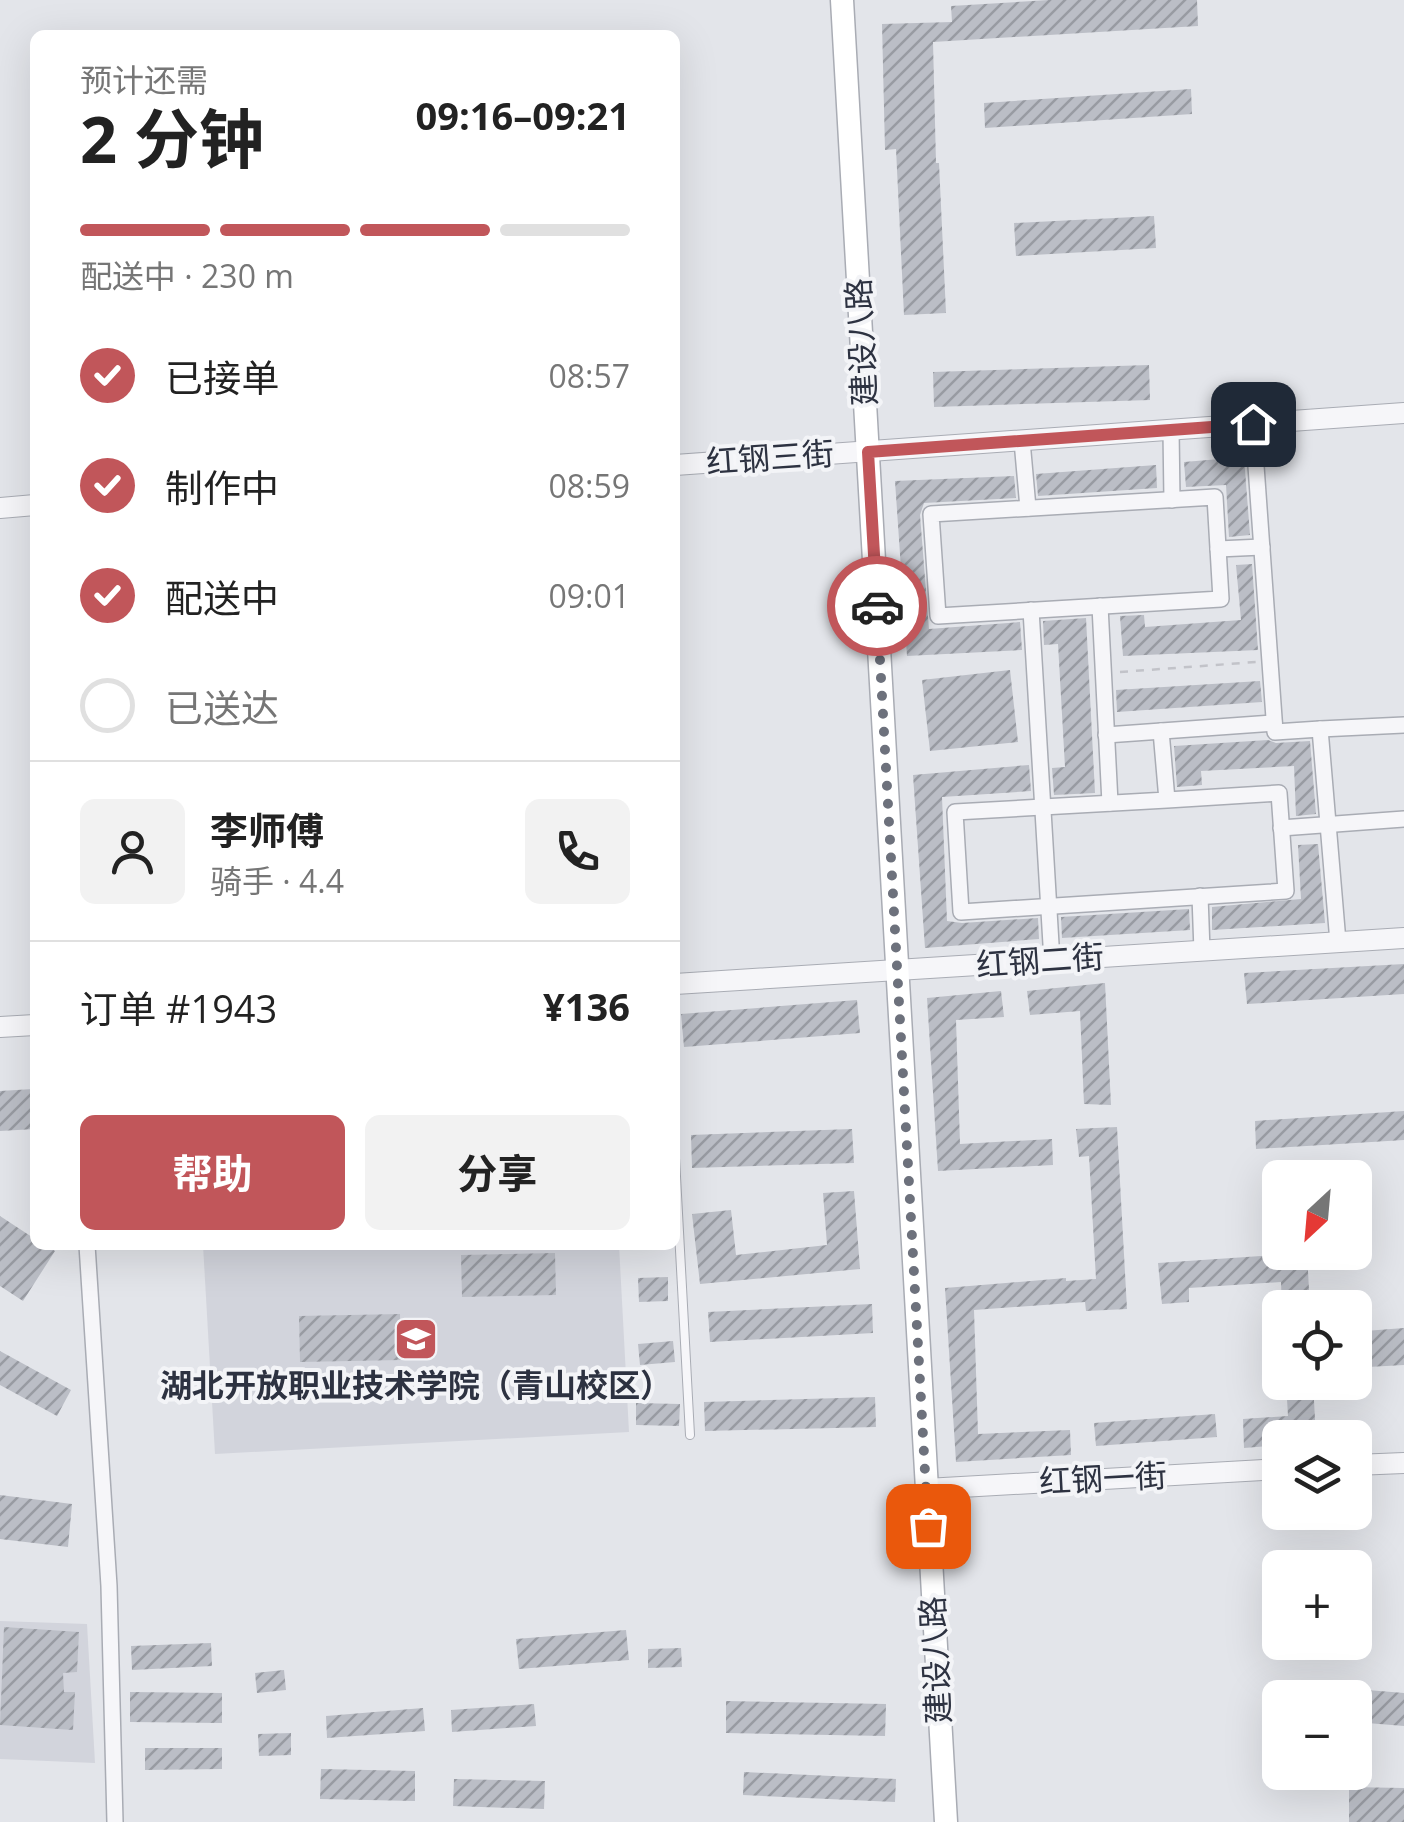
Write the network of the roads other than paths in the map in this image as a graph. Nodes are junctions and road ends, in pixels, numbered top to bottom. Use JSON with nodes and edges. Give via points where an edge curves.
{"nodes":[{"id":1,"x":842,"y":0,"type":"edge"},
{"id":2,"x":1404,"y":413,"type":"edge"},
{"id":3,"x":1253,"y":424,"type":"junction"},
{"id":4,"x":1171,"y":430,"type":"junction"},
{"id":5,"x":1022,"y":441,"type":"junction"},
{"id":6,"x":868,"y":452,"type":"junction"},
{"id":7,"x":680,"y":464,"type":"edge"},
{"id":8,"x":1172,"y":500,"type":"junction"},
{"id":9,"x":30,"y":506,"type":"edge"},
{"id":10,"x":0,"y":508,"type":"edge"},
{"id":11,"x":1028,"y":508,"type":"junction"},
{"id":12,"x":1262,"y":546,"type":"junction"},
{"id":13,"x":1218,"y":549,"type":"junction"},
{"id":14,"x":1100,"y":606,"type":"junction"},
{"id":15,"x":1031,"y":610,"type":"junction"},
{"id":16,"x":1274,"y":723,"type":"junction"},
{"id":17,"x":1404,"y":725,"type":"edge"},
{"id":18,"x":1320,"y":729,"type":"junction"},
{"id":19,"x":1161,"y":731,"type":"junction"},
{"id":20,"x":1106,"y":735,"type":"junction"},
{"id":21,"x":1167,"y":800,"type":"junction"},
{"id":22,"x":1110,"y":803,"type":"junction"},
{"id":23,"x":1042,"y":807,"type":"junction"},
{"id":24,"x":1404,"y":819,"type":"edge"},
{"id":25,"x":1328,"y":824,"type":"junction"},
{"id":26,"x":1281,"y":828,"type":"junction"},
{"id":27,"x":1200,"y":896,"type":"junction"},
{"id":28,"x":1048,"y":906,"type":"junction"},
{"id":29,"x":1404,"y":938,"type":"edge"},
{"id":30,"x":1338,"y":942,"type":"junction"},
{"id":31,"x":1202,"y":951,"type":"junction"},
{"id":32,"x":1052,"y":961,"type":"junction"},
{"id":33,"x":898,"y":970,"type":"junction"},
{"id":34,"x":680,"y":984,"type":"edge"},
{"id":35,"x":30,"y":1025,"type":"edge"},
{"id":36,"x":0,"y":1027,"type":"edge"},
{"id":37,"x":87,"y":1250,"type":"edge"},
{"id":38,"x":680,"y":1250,"type":"edge"},
{"id":39,"x":690,"y":1436,"type":"dead end"},
{"id":40,"x":1404,"y":1463,"type":"edge"},
{"id":41,"x":1372,"y":1464,"type":"edge"},
{"id":42,"x":1262,"y":1471,"type":"edge"},
{"id":43,"x":926,"y":1489,"type":"junction"},
{"id":44,"x":115,"y":1822,"type":"edge"},
{"id":45,"x":946,"y":1822,"type":"edge"}],
"edges":[{"from":1,"to":6,"type":"main road","name":"建设八路"},
{"from":2,"to":3,"type":"street","name":"红钢三街"},
{"from":3,"to":4,"type":"street","name":"红钢三街"},
{"from":3,"to":12,"type":"street"},
{"from":4,"to":5,"type":"street","name":"红钢三街"},
{"from":4,"to":8,"type":"street"},
{"from":5,"to":6,"type":"street","name":"红钢三街"},
{"from":5,"to":11,"type":"street"},
{"from":6,"to":7,"type":"street","name":"红钢三街"},
{"from":6,"to":33,"type":"main road","name":"建设八路"},
{"from":8,"to":11,"type":"street"},
{"from":8,"to":13,"type":"street","via":[[1214,497]]},
{"from":9,"to":10,"type":"street"},
{"from":11,"to":15,"type":"street","via":[[931,514],[938,616]]},
{"from":12,"to":13,"type":"street"},
{"from":12,"to":16,"type":"street"},
{"from":13,"to":14,"type":"street","via":[[1221,599]]},
{"from":14,"to":15,"type":"street"},
{"from":14,"to":20,"type":"street"},
{"from":15,"to":23,"type":"street"},
{"from":16,"to":18,"type":"street","via":[[1274,732]]},
{"from":16,"to":19,"type":"street"},
{"from":17,"to":18,"type":"street"},
{"from":18,"to":25,"type":"street"},
{"from":19,"to":20,"type":"street"},
{"from":19,"to":21,"type":"street"},
{"from":20,"to":22,"type":"street"},
{"from":21,"to":22,"type":"street"},
{"from":21,"to":26,"type":"street","via":[[1279,793]]},
{"from":22,"to":23,"type":"street"},
{"from":23,"to":28,"type":"street"},
{"from":23,"to":28,"type":"street","via":[[955,812],[961,912]]},
{"from":24,"to":25,"type":"street"},
{"from":25,"to":26,"type":"street"},
{"from":25,"to":30,"type":"street"},
{"from":26,"to":27,"type":"street","via":[[1286,891]]},
{"from":27,"to":28,"type":"street"},
{"from":27,"to":31,"type":"street"},
{"from":28,"to":32,"type":"street"},
{"from":29,"to":30,"type":"street","name":"红钢二街"},
{"from":30,"to":31,"type":"street","name":"红钢二街"},
{"from":31,"to":32,"type":"street","name":"红钢二街"},
{"from":32,"to":33,"type":"street","name":"红钢二街"},
{"from":33,"to":34,"type":"street","name":"红钢二街"},
{"from":33,"to":43,"type":"main road","name":"建设八路"},
{"from":35,"to":36,"type":"street"},
{"from":37,"to":44,"type":"street","via":[[109,1586]]},
{"from":38,"to":39,"type":"lane"},
{"from":40,"to":41,"type":"street"},
{"from":42,"to":43,"type":"street","name":"红钢一街"},
{"from":43,"to":45,"type":"main road","name":"建设八路"}]}
